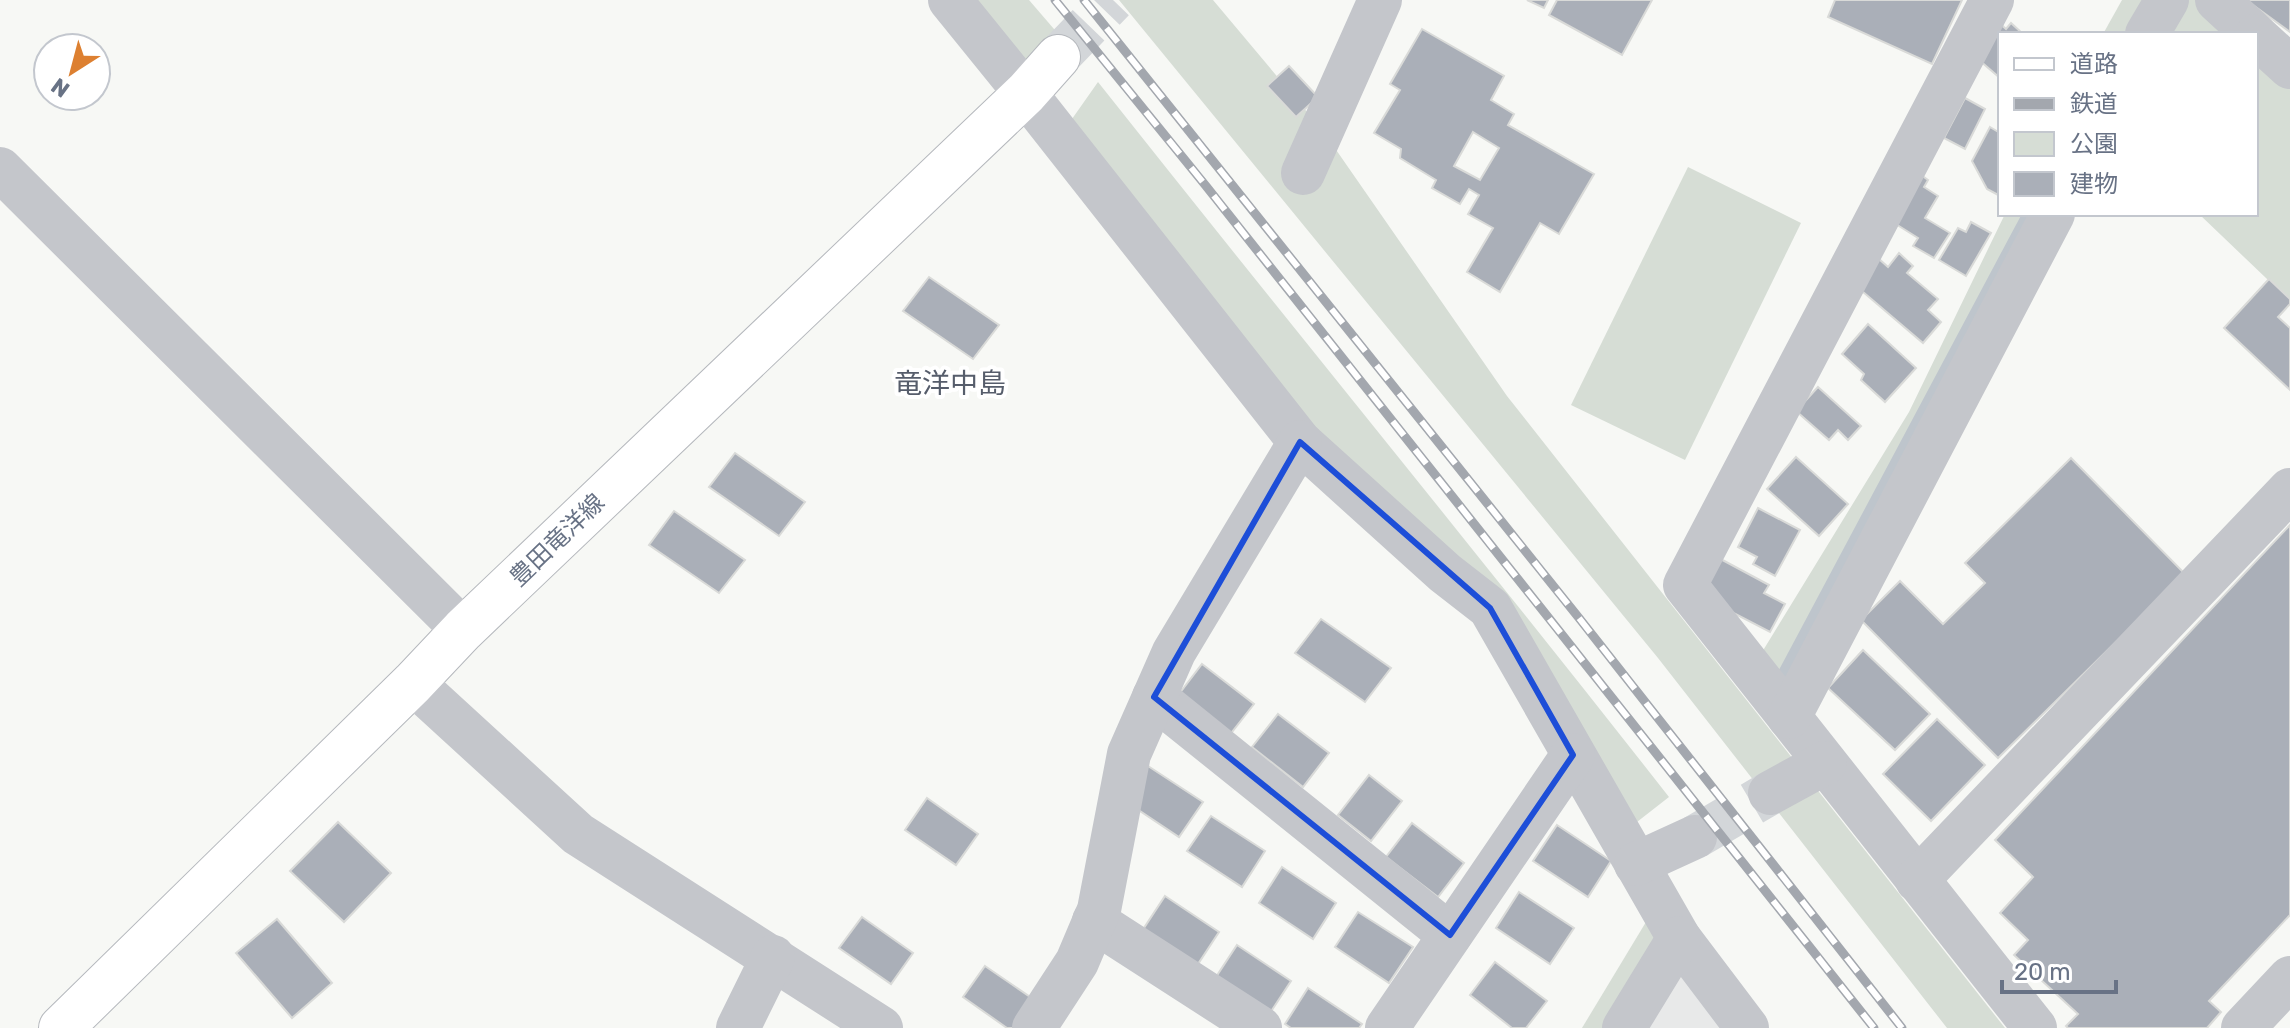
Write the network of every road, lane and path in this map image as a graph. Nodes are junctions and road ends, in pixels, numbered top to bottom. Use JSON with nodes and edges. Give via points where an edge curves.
{"nodes":[{"id":1,"x":950,"y":0,"type":"edge"},
{"id":2,"x":1380,"y":0,"type":"edge"},
{"id":3,"x":1992,"y":0,"type":"edge"},
{"id":4,"x":2167,"y":0,"type":"edge"},
{"id":5,"x":2217,"y":0,"type":"edge"},
{"id":6,"x":2148,"y":32,"type":"edge"},
{"id":7,"x":2252,"y":32,"type":"edge"},
{"id":8,"x":2258,"y":38,"type":"edge"},
{"id":9,"x":1058,"y":57,"type":"tunnel mouth"},
{"id":10,"x":2290,"y":67,"type":"edge"},
{"id":11,"x":1026,"y":93,"type":"junction"},
{"id":12,"x":0,"y":169,"type":"edge"},
{"id":13,"x":1303,"y":173,"type":"dead end"},
{"id":14,"x":2052,"y":216,"type":"edge"},
{"id":15,"x":1300,"y":442,"type":"junction"},
{"id":16,"x":2290,"y":490,"type":"edge"},
{"id":17,"x":463,"y":630,"type":"junction"},
{"id":18,"x":413,"y":683,"type":"junction"},
{"id":19,"x":1154,"y":697,"type":"junction"},
{"id":20,"x":1789,"y":717,"type":"junction"},
{"id":21,"x":1573,"y":755,"type":"junction"},
{"id":22,"x":1825,"y":763,"type":"junction"},
{"id":23,"x":1770,"y":793,"type":"tunnel mouth"},
{"id":24,"x":1695,"y":837,"type":"tunnel mouth"},
{"id":25,"x":1636,"y":864,"type":"junction"},
{"id":26,"x":1917,"y":880,"type":"junction"},
{"id":27,"x":1094,"y":921,"type":"junction"},
{"id":28,"x":1450,"y":935,"type":"junction"},
{"id":29,"x":1679,"y":938,"type":"junction"},
{"id":30,"x":773,"y":957,"type":"junction"},
{"id":31,"x":2290,"y":978,"type":"edge"},
{"id":32,"x":61,"y":1028,"type":"edge"},
{"id":33,"x":738,"y":1028,"type":"edge"},
{"id":34,"x":881,"y":1028,"type":"edge"},
{"id":35,"x":1034,"y":1028,"type":"edge"},
{"id":36,"x":1260,"y":1028,"type":"edge"},
{"id":37,"x":1387,"y":1028,"type":"edge"},
{"id":38,"x":1624,"y":1028,"type":"edge"},
{"id":39,"x":1747,"y":1028,"type":"edge"},
{"id":40,"x":2035,"y":1028,"type":"edge"},
{"id":41,"x":2243,"y":1028,"type":"edge"}],
"edges":[{"from":1,"to":11,"type":"street"},
{"from":2,"to":13,"type":"street"},
{"from":3,"to":20,"type":"street","via":[[1685,585]]},
{"from":4,"to":6,"type":"street"},
{"from":5,"to":7,"type":"street"},
{"from":8,"to":10,"type":"street"},
{"from":9,"to":11,"type":"main road","name":"豊田竜洋線"},
{"from":11,"to":15,"type":"street"},
{"from":11,"to":17,"type":"main road","name":"豊田竜洋線"},
{"from":12,"to":17,"type":"street"},
{"from":14,"to":20,"type":"street"},
{"from":15,"to":19,"type":"street","via":[[1174,652]]},
{"from":15,"to":21,"type":"street","via":[[1490,608]]},
{"from":16,"to":26,"type":"street"},
{"from":17,"to":18,"type":"main road","name":"豊田竜洋線"},
{"from":18,"to":30,"type":"street","via":[[578,834]]},
{"from":18,"to":32,"type":"main road","name":"豊田竜洋線"},
{"from":19,"to":27,"type":"street","via":[[1129,754]]},
{"from":19,"to":28,"type":"street"},
{"from":20,"to":22,"type":"street"},
{"from":21,"to":25,"type":"street"},
{"from":21,"to":28,"type":"street"},
{"from":22,"to":23,"type":"street"},
{"from":22,"to":26,"type":"street"},
{"from":24,"to":25,"type":"street"},
{"from":25,"to":29,"type":"street"},
{"from":26,"to":40,"type":"street"},
{"from":27,"to":35,"type":"street","via":[[1077,962]]},
{"from":27,"to":36,"type":"street"},
{"from":28,"to":37,"type":"street"},
{"from":29,"to":38,"type":"street"},
{"from":29,"to":39,"type":"street"},
{"from":30,"to":33,"type":"street"},
{"from":30,"to":34,"type":"street"},
{"from":31,"to":41,"type":"street"}]}
